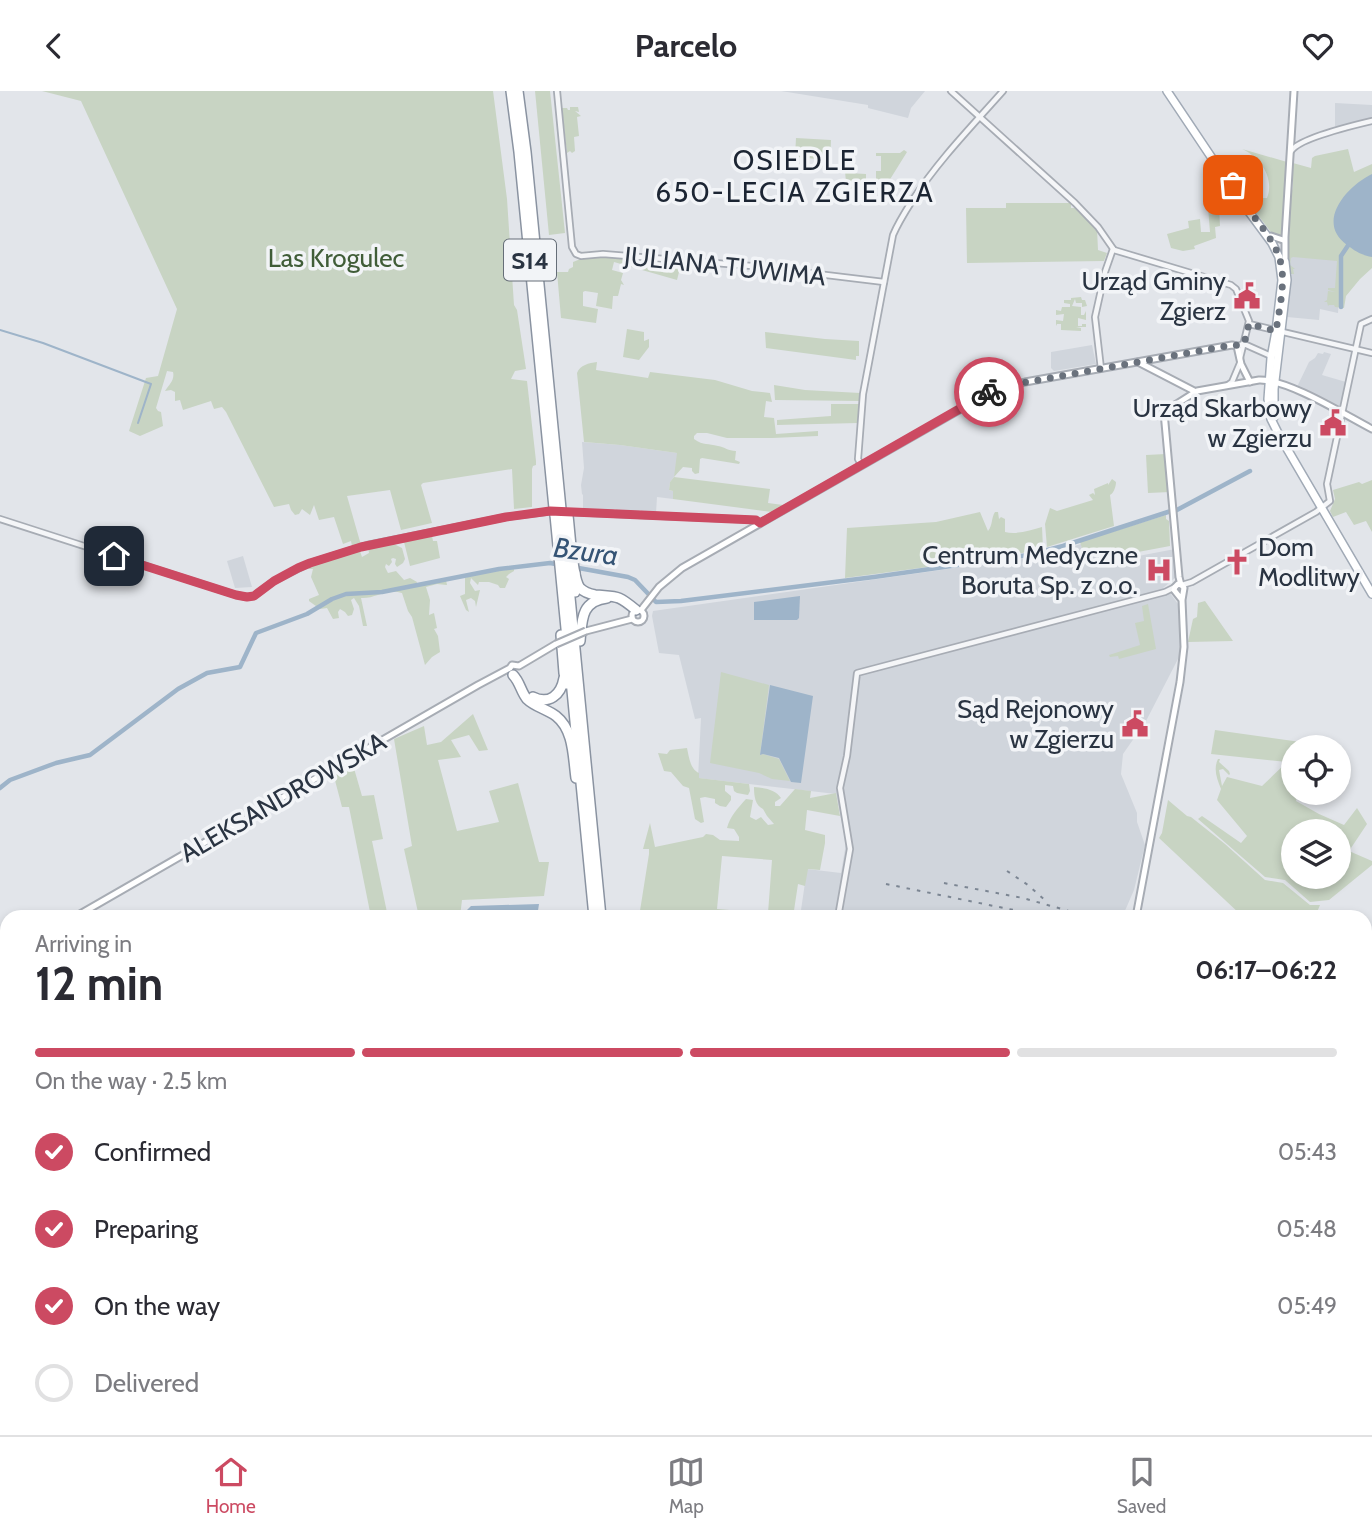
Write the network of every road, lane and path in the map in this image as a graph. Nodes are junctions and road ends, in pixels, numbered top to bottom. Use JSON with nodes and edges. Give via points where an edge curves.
{"nodes":[{"id":1,"x":511,"y":91,"type":"edge"},
{"id":2,"x":518,"y":91,"type":"edge"},
{"id":3,"x":556,"y":91,"type":"edge"},
{"id":4,"x":951,"y":91,"type":"edge"},
{"id":5,"x":1003,"y":91,"type":"edge"},
{"id":6,"x":1167,"y":91,"type":"edge"},
{"id":7,"x":1294,"y":91,"type":"edge"},
{"id":8,"x":980,"y":117,"type":"junction"},
{"id":9,"x":1372,"y":121,"type":"edge"},
{"id":10,"x":1295,"y":143,"type":"junction"},
{"id":11,"x":1248,"y":208,"type":"junction"},
{"id":12,"x":1279,"y":242,"type":"junction"},
{"id":13,"x":1112,"y":250,"type":"junction"},
{"id":14,"x":1285,"y":264,"type":"junction"},
{"id":15,"x":884,"y":282,"type":"junction"},
{"id":16,"x":1372,"y":319,"type":"edge"},
{"id":17,"x":1249,"y":324,"type":"junction"},
{"id":18,"x":1279,"y":331,"type":"junction"},
{"id":19,"x":1241,"y":346,"type":"junction"},
{"id":20,"x":1356,"y":350,"type":"junction"},
{"id":21,"x":1372,"y":353,"type":"edge"},
{"id":22,"x":1271,"y":356,"type":"junction"},
{"id":23,"x":1100,"y":357,"type":"junction"},
{"id":24,"x":1240,"y":360,"type":"junction"},
{"id":25,"x":1138,"y":362,"type":"junction"},
{"id":26,"x":1112,"y":367,"type":"junction"},
{"id":27,"x":1101,"y":369,"type":"junction"},
{"id":28,"x":1272,"y":381,"type":"junction"},
{"id":29,"x":1250,"y":382,"type":"junction"},
{"id":30,"x":1227,"y":386,"type":"junction"},
{"id":31,"x":1186,"y":387,"type":"junction"},
{"id":32,"x":1196,"y":392,"type":"junction"},
{"id":33,"x":1185,"y":398,"type":"junction"},
{"id":34,"x":1342,"y":413,"type":"junction"},
{"id":35,"x":1372,"y":429,"type":"edge"},
{"id":36,"x":861,"y":465,"type":"junction"},
{"id":37,"x":1322,"y":508,"type":"junction"},
{"id":38,"x":559,"y":512,"type":"junction"},
{"id":39,"x":0,"y":519,"type":"edge"},
{"id":40,"x":760,"y":523,"type":"junction"},
{"id":41,"x":564,"y":566,"type":"junction"},
{"id":42,"x":1180,"y":589,"type":"junction"},
{"id":43,"x":1372,"y":594,"type":"edge"},
{"id":44,"x":635,"y":613,"type":"junction"},
{"id":45,"x":580,"y":641,"type":"junction"},
{"id":46,"x":515,"y":671,"type":"junction"},
{"id":47,"x":564,"y":673,"type":"junction"},
{"id":48,"x":586,"y":752,"type":"junction"},
{"id":49,"x":576,"y":779,"type":"junction"},
{"id":50,"x":590,"y":868,"type":"junction"},
{"id":51,"x":87,"y":910,"type":"edge"},
{"id":52,"x":593,"y":910,"type":"edge"},
{"id":53,"x":600,"y":910,"type":"edge"},
{"id":54,"x":839,"y":910,"type":"edge"},
{"id":55,"x":1137,"y":910,"type":"edge"}],
"edges":[{"from":1,"to":38,"type":"highway","number":"S14","via":[[552,487]]},
{"from":2,"to":38,"type":"highway","number":"S14","via":[[549,386],[562,455]]},
{"from":3,"to":15,"type":"street","name":"JULIANA TUWIMA","via":[[574,253],[752,266]]},
{"from":4,"to":8,"type":"street"},
{"from":5,"to":8,"type":"street"},
{"from":6,"to":11,"type":"main road"},
{"from":7,"to":10,"type":"main road"},
{"from":8,"to":13,"type":"street","via":[[1075,203]]},
{"from":8,"to":15,"type":"street","via":[[942,158],[898,224]]},
{"from":9,"to":10,"type":"street"},
{"from":10,"to":12,"type":"main road","via":[[1290,152]]},
{"from":11,"to":12,"type":"main road"},
{"from":11,"to":12,"type":"main road"},
{"from":12,"to":14,"type":"main road"},
{"from":12,"to":14,"type":"main road"},
{"from":12,"to":18,"type":"main road"},
{"from":13,"to":17,"type":"street","via":[[1234,287]]},
{"from":13,"to":23,"type":"street","via":[[1094,322]]},
{"from":14,"to":18,"type":"main road"},
{"from":15,"to":36,"type":"street","via":[[862,398]]},
{"from":16,"to":20,"type":"street","via":[[1362,323]]},
{"from":17,"to":18,"type":"street"},
{"from":17,"to":19,"type":"street"},
{"from":18,"to":20,"type":"street"},
{"from":18,"to":22,"type":"main road"},
{"from":18,"to":28,"type":"main road"},
{"from":19,"to":22,"type":"street"},
{"from":19,"to":24,"type":"main road"},
{"from":19,"to":25,"type":"main road"},
{"from":20,"to":21,"type":"street"},
{"from":20,"to":34,"type":"street"},
{"from":22,"to":28,"type":"main road"},
{"from":23,"to":26,"type":"street"},
{"from":23,"to":27,"type":"street"},
{"from":24,"to":29,"type":"main road"},
{"from":24,"to":30,"type":"street"},
{"from":25,"to":26,"type":"main road"},
{"from":25,"to":31,"type":"main road"},
{"from":26,"to":27,"type":"main road"},
{"from":27,"to":36,"type":"main road","via":[[992,390]]},
{"from":28,"to":29,"type":"main road"},
{"from":28,"to":34,"type":"main road"},
{"from":28,"to":37,"type":"main road","via":[[1274,418],[1281,436]]},
{"from":29,"to":30,"type":"main road"},
{"from":30,"to":32,"type":"main road"},
{"from":31,"to":32,"type":"main road"},
{"from":31,"to":33,"type":"main road"},
{"from":32,"to":33,"type":"main road"},
{"from":33,"to":42,"type":"main road","via":[[1164,412]]},
{"from":34,"to":35,"type":"main road"},
{"from":34,"to":37,"type":"street","via":[[1326,486],[1330,499]]},
{"from":36,"to":40,"type":"main road"},
{"from":37,"to":42,"type":"street"},
{"from":37,"to":43,"type":"main road"},
{"from":38,"to":41,"type":"highway"},
{"from":38,"to":41,"type":"highway","number":"S14"},
{"from":39,"to":40,"type":"street","via":[[247,597],[310,563],[361,547],[550,511]]},
{"from":40,"to":44,"type":"main road","via":[[683,567]]},
{"from":41,"to":44,"type":"highway","via":[[585,592],[619,597]]},
{"from":41,"to":45,"type":"highway","via":[[575,586]]},
{"from":41,"to":47,"type":"highway"},
{"from":41,"to":48,"type":"highway","number":"S14"},
{"from":41,"to":50,"type":"highway","number":"S14"},
{"from":42,"to":54,"type":"street","via":[[857,673],[840,788],[850,849]]},
{"from":42,"to":55,"type":"main road","via":[[1184,647],[1180,682]]},
{"from":44,"to":45,"type":"highway","via":[[613,599],[594,602],[582,617]]},
{"from":44,"to":46,"type":"main road","name":"ALEKSANDROWSKA","bridge":true,"via":[[556,644]]},
{"from":45,"to":48,"type":"highway"},
{"from":46,"to":47,"type":"highway","via":[[529,694],[542,701],[558,695]]},
{"from":46,"to":49,"type":"highway","via":[[527,698],[565,725]]},
{"from":46,"to":51,"type":"main road","name":"ALEKSANDROWSKA","via":[[492,678]]},
{"from":47,"to":49,"type":"highway"},
{"from":48,"to":53,"type":"highway","number":"S14"},
{"from":49,"to":50,"type":"highway"},
{"from":50,"to":52,"type":"highway","number":"S14"}]}
